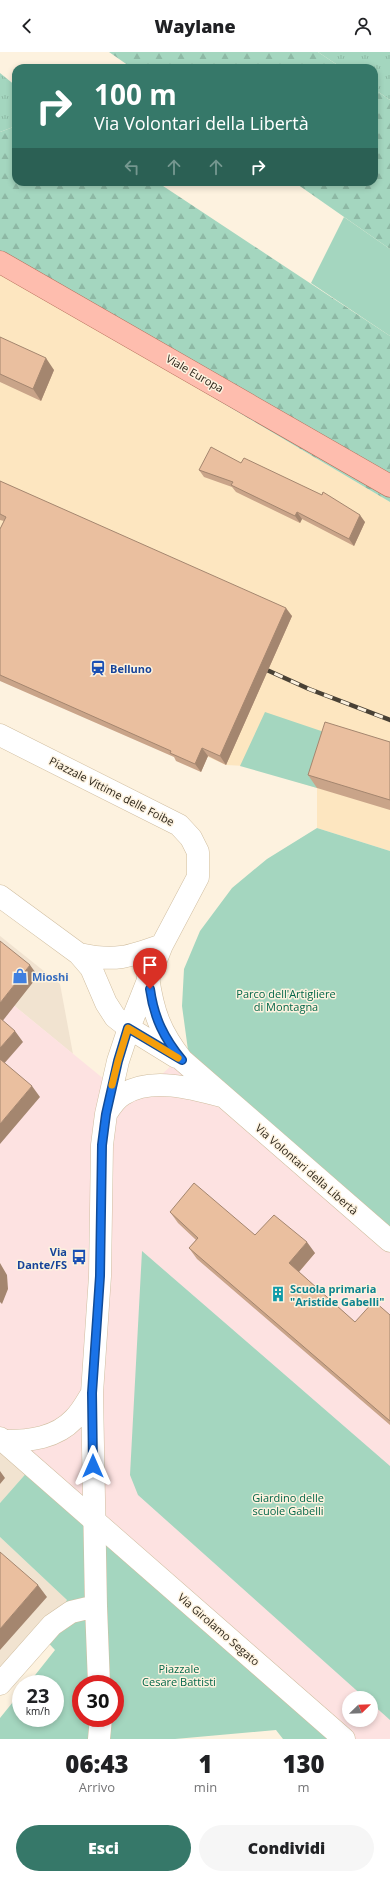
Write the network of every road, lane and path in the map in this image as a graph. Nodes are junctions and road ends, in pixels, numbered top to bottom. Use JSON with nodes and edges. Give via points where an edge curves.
{"nodes":[{"id":1,"x":0,"y":262,"type":"edge"},
{"id":2,"x":390,"y":486,"type":"edge"},
{"id":3,"x":0,"y":735,"type":"edge"},
{"id":4,"x":0,"y":896,"type":"edge"},
{"id":5,"x":162,"y":945,"type":"junction"},
{"id":6,"x":79,"y":954,"type":"junction"},
{"id":7,"x":148,"y":977,"type":"junction"},
{"id":8,"x":128,"y":1028,"type":"junction"},
{"id":9,"x":182,"y":1060,"type":"junction"},
{"id":10,"x":224,"y":1096,"type":"junction"},
{"id":11,"x":106,"y":1114,"type":"junction"},
{"id":12,"x":390,"y":1241,"type":"edge"},
{"id":13,"x":92,"y":1393,"type":"junction"},
{"id":14,"x":2,"y":1440,"type":"edge"},
{"id":15,"x":94,"y":1520,"type":"junction"},
{"id":16,"x":96,"y":1606,"type":"junction"},
{"id":17,"x":99,"y":1675,"type":"edge"},
{"id":18,"x":0,"y":1684,"type":"edge"},
{"id":19,"x":101,"y":1727,"type":"edge"},
{"id":20,"x":100,"y":1739,"type":"edge"},
{"id":21,"x":344,"y":1739,"type":"edge"}],
"edges":[{"from":1,"to":2,"type":"main road","name":"Viale Europa"},
{"from":3,"to":5,"type":"street","name":"Piazzale Vittime delle Foibe","via":[[179,825],[191,838],[198,852],[198,877]]},
{"from":4,"to":6,"type":"street"},
{"from":5,"to":6,"type":"street","via":[[129,956],[98,958]]},
{"from":5,"to":7,"type":"street","name":"Piazzale Vittime delle Foibe"},
{"from":6,"to":8,"type":"street","name":"Via Volontari della Libertà","via":[[91,968],[115,1017]]},
{"from":7,"to":8,"type":"street","name":"Piazzale Vittime delle Foibe"},
{"from":7,"to":9,"type":"street","name":"Via Volontari della Libertà","via":[[158,1022],[167,1042]]},
{"from":8,"to":9,"type":"street","name":"Via Volontari della Libertà"},
{"from":8,"to":11,"type":"street","name":"Piazzale Vittime delle Foibe"},
{"from":9,"to":10,"type":"street","name":"Via Volontari della Libertà"},
{"from":10,"to":11,"type":"street","via":[[183,1088],[146,1086],[124,1094],[115,1101]]},
{"from":10,"to":12,"type":"street","name":"Via Volontari della Libertà"},
{"from":11,"to":13,"type":"street","name":"Piazzale Vittime delle Foibe","via":[[102,1145],[100,1276]]},
{"from":13,"to":14,"type":"street","via":[[75,1418],[65,1427],[42,1438],[24,1441]]},
{"from":13,"to":15,"type":"street","name":"Piazzale Vittime delle Foibe"},
{"from":14,"to":15,"type":"street","name":"Via Girolamo Segato"},
{"from":15,"to":16,"type":"street"},
{"from":15,"to":21,"type":"street","name":"Via Girolamo Segato"},
{"from":16,"to":17,"type":"street"},
{"from":16,"to":18,"type":"street","via":[[71,1612],[52,1625]]},
{"from":19,"to":20,"type":"street"}]}
